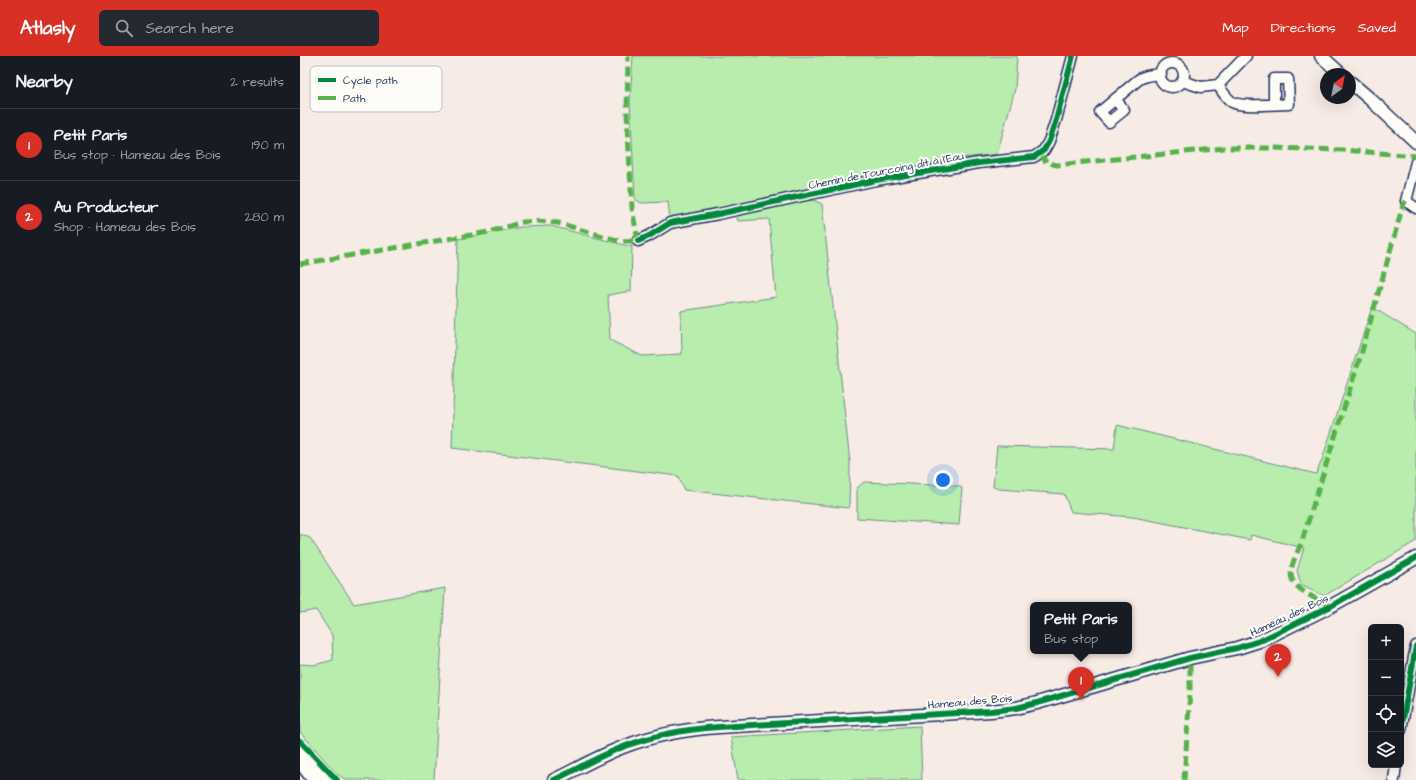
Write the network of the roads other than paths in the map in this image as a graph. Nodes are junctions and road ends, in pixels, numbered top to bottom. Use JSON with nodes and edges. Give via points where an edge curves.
{"nodes":[{"id":1,"x":1073,"y":56,"type":"edge"},
{"id":2,"x":1246,"y":56,"type":"edge"},
{"id":3,"x":1321,"y":56,"type":"edge"},
{"id":4,"x":1331,"y":56,"type":"edge"},
{"id":5,"x":1334,"y":68,"type":"edge"},
{"id":6,"x":1342,"y":68,"type":"edge"},
{"id":7,"x":1161,"y":74,"type":"junction"},
{"id":8,"x":1182,"y":81,"type":"junction"},
{"id":9,"x":1356,"y":84,"type":"edge"},
{"id":10,"x":1218,"y":85,"type":"junction"},
{"id":11,"x":1356,"y":87,"type":"edge"},
{"id":12,"x":1115,"y":99,"type":"dead end"},
{"id":13,"x":1370,"y":99,"type":"junction"},
{"id":14,"x":1274,"y":104,"type":"dead end"},
{"id":15,"x":1416,"y":142,"type":"edge"},
{"id":16,"x":1416,"y":162,"type":"edge"},
{"id":17,"x":1416,"y":208,"type":"edge"},
{"id":18,"x":638,"y":241,"type":"dead end"},
{"id":19,"x":1416,"y":558,"type":"edge"},
{"id":20,"x":1416,"y":646,"type":"edge"},
{"id":21,"x":1404,"y":713,"type":"edge"},
{"id":22,"x":300,"y":749,"type":"edge"},
{"id":23,"x":300,"y":761,"type":"edge"},
{"id":24,"x":1396,"y":768,"type":"edge"},
{"id":25,"x":314,"y":780,"type":"edge"},
{"id":26,"x":330,"y":780,"type":"edge"},
{"id":27,"x":554,"y":780,"type":"edge"},
{"id":28,"x":1394,"y":780,"type":"edge"}],
"edges":[{"from":1,"to":18,"type":"street","name":"Chemin de Tourcoing dit à l'Eau","via":[[1049,141],[1044,150],[1034,157],[971,164],[876,180],[670,223]]},
{"from":2,"to":10,"type":"street"},
{"from":3,"to":5,"type":"street"},
{"from":4,"to":6,"type":"street"},
{"from":7,"to":8,"type":"street","via":[[1163,83],[1169,86],[1175,87]]},
{"from":7,"to":8,"type":"street","via":[[1166,65],[1177,65],[1183,70]]},
{"from":7,"to":12,"type":"street","via":[[1147,75]]},
{"from":8,"to":10,"type":"street","via":[[1201,87]]},
{"from":9,"to":13,"type":"street"},
{"from":10,"to":14,"type":"street","via":[[1228,99],[1239,105]]},
{"from":11,"to":13,"type":"street"},
{"from":13,"to":15,"type":"street"},
{"from":16,"to":17,"type":"street","via":[[1406,201]]},
{"from":19,"to":27,"type":"street","name":"Hameau des Bois","via":[[1337,603],[1262,640],[1190,658],[1026,706],[991,711],[684,730],[623,747]]},
{"from":20,"to":21,"type":"street"},
{"from":22,"to":26,"type":"main road"},
{"from":23,"to":25,"type":"main road"},
{"from":24,"to":28,"type":"street"}]}
